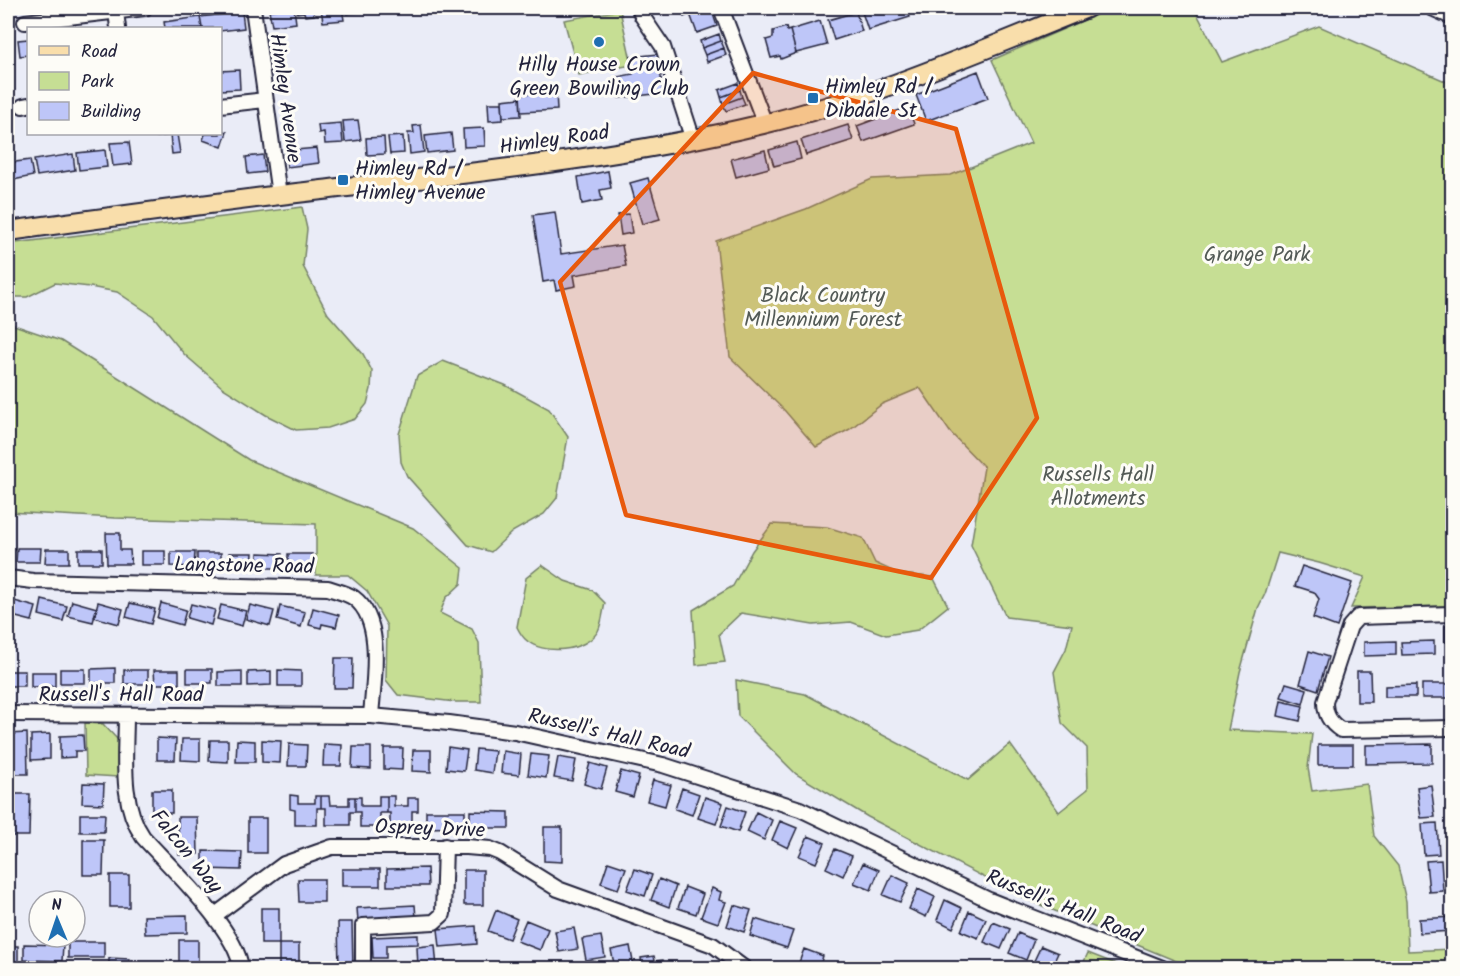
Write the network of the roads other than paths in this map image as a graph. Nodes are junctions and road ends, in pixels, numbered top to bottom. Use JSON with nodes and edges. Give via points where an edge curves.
{"nodes":[{"id":1,"x":145,"y":8,"type":"edge"},
{"id":2,"x":253,"y":8,"type":"edge"},
{"id":3,"x":639,"y":8,"type":"edge"},
{"id":4,"x":721,"y":8,"type":"edge"},
{"id":5,"x":1087,"y":8,"type":"edge"},
{"id":6,"x":1432,"y":8,"type":"edge"},
{"id":7,"x":116,"y":11,"type":"junction"},
{"id":8,"x":1452,"y":17,"type":"edge"},
{"id":9,"x":25,"y":22,"type":"dead end"},
{"id":10,"x":118,"y":27,"type":"edge"},
{"id":11,"x":265,"y":95,"type":"junction"},
{"id":12,"x":222,"y":96,"type":"edge"},
{"id":13,"x":222,"y":105,"type":"edge"},
{"id":14,"x":765,"y":124,"type":"junction"},
{"id":15,"x":693,"y":140,"type":"junction"},
{"id":16,"x":279,"y":195,"type":"junction"},
{"id":17,"x":8,"y":231,"type":"edge"},
{"id":18,"x":8,"y":578,"type":"edge"},
{"id":19,"x":1452,"y":614,"type":"edge"},
{"id":20,"x":8,"y":714,"type":"edge"},
{"id":21,"x":126,"y":715,"type":"junction"},
{"id":22,"x":371,"y":716,"type":"junction"},
{"id":23,"x":1452,"y":728,"type":"edge"},
{"id":24,"x":445,"y":846,"type":"junction"},
{"id":25,"x":214,"y":916,"type":"junction"},
{"id":26,"x":241,"y":969,"type":"edge"},
{"id":27,"x":363,"y":969,"type":"edge"},
{"id":28,"x":744,"y":969,"type":"edge"},
{"id":29,"x":1162,"y":969,"type":"edge"}],
"edges":[{"from":1,"to":7,"type":"street"},
{"from":2,"to":11,"type":"street","name":"Himley Avenue"},
{"from":3,"to":15,"type":"street","via":[[663,47]]},
{"from":4,"to":14,"type":"street"},
{"from":5,"to":14,"type":"main road","name":"Himley Road","via":[[851,99]]},
{"from":6,"to":8,"type":"street"},
{"from":7,"to":9,"type":"street"},
{"from":7,"to":10,"type":"street"},
{"from":11,"to":12,"type":"street"},
{"from":11,"to":13,"type":"street"},
{"from":11,"to":16,"type":"street","name":"Himley Avenue"},
{"from":14,"to":15,"type":"main road","name":"Himley Road"},
{"from":15,"to":16,"type":"main road","name":"Himley Road","via":[[534,165]]},
{"from":16,"to":17,"type":"main road","name":"Himley Road"},
{"from":18,"to":22,"type":"street","name":"Langstone Road","via":[[328,588],[344,593],[363,608],[373,632]]},
{"from":19,"to":23,"type":"street","via":[[1358,617],[1350,626],[1325,702],[1325,713],[1341,730]]},
{"from":20,"to":21,"type":"street","name":"Russell's Hall Road"},
{"from":21,"to":22,"type":"street","name":"Russell's Hall Road"},
{"from":21,"to":25,"type":"street","name":"Falcon Way","via":[[127,793],[135,825]]},
{"from":22,"to":29,"type":"street","name":"Russell's Hall Road","via":[[515,732],[663,765],[800,809],[989,900]]},
{"from":24,"to":25,"type":"street","name":"Osprey Drive","via":[[332,847],[284,864]]},
{"from":24,"to":27,"type":"street","via":[[443,914],[434,922],[363,926]]},
{"from":24,"to":28,"type":"street","name":"Osprey Drive","via":[[500,853],[558,889],[713,945]]},
{"from":25,"to":26,"type":"street","name":"Falcon Way","via":[[240,957]]}]}
